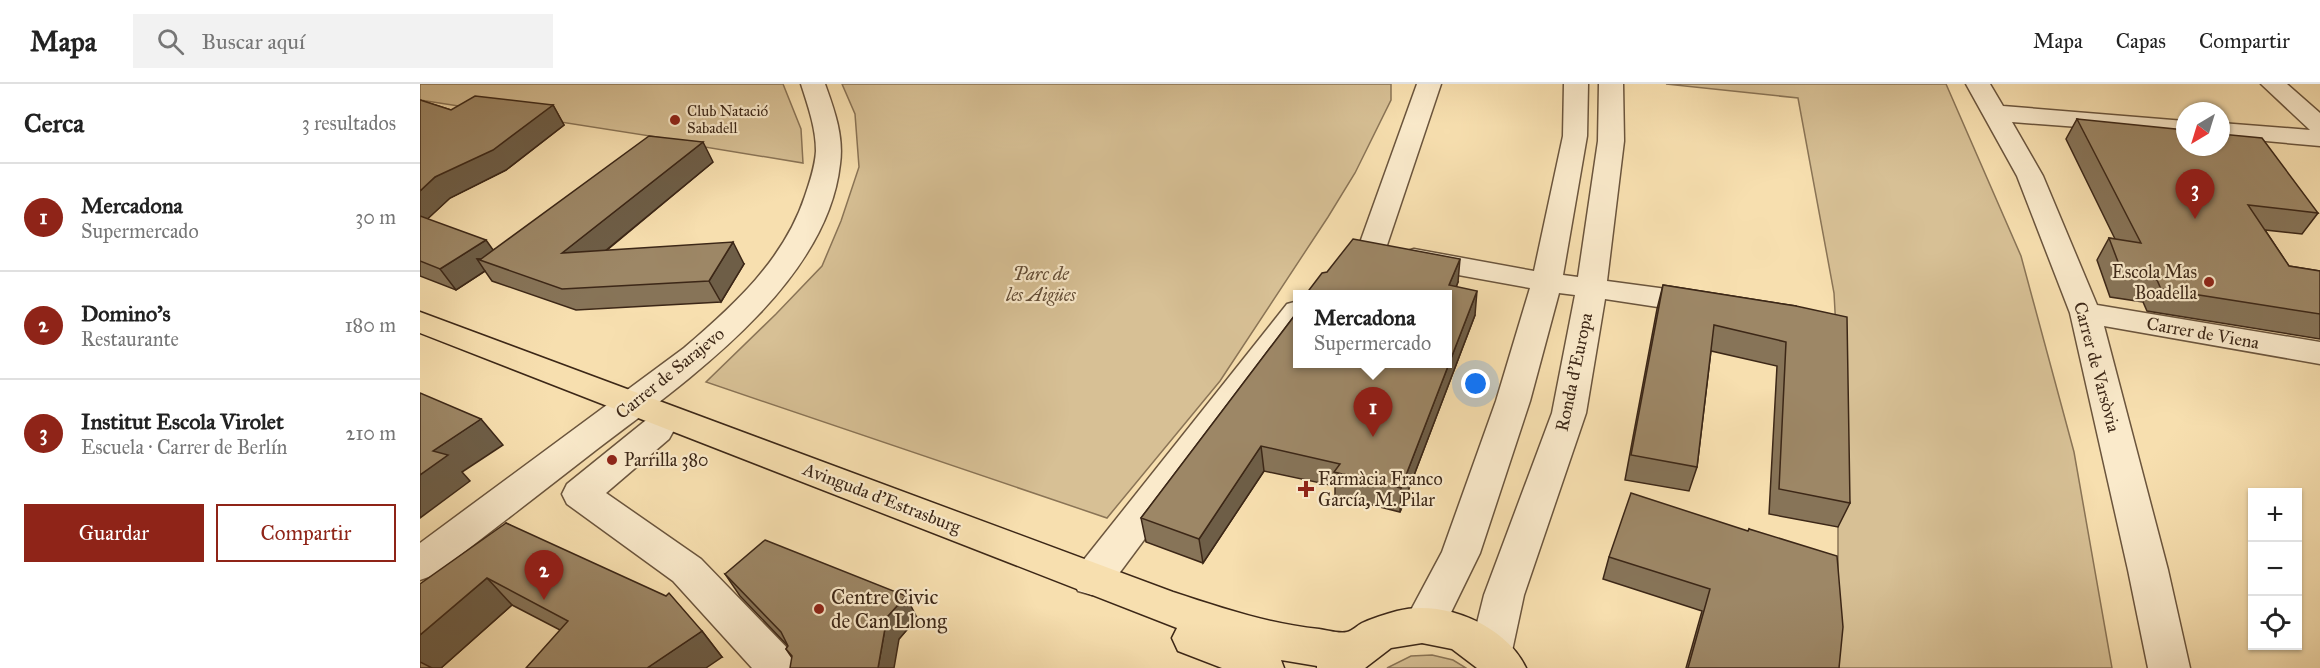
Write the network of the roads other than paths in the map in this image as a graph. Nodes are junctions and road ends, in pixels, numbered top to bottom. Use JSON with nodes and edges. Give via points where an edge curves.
{"nodes":[{"id":1,"x":813,"y":84,"type":"edge"},
{"id":2,"x":1429,"y":84,"type":"edge"},
{"id":3,"x":1576,"y":84,"type":"edge"},
{"id":4,"x":1611,"y":84,"type":"edge"},
{"id":5,"x":1978,"y":84,"type":"edge"},
{"id":6,"x":2273,"y":84,"type":"edge"},
{"id":7,"x":1994,"y":113,"type":"junction"},
{"id":8,"x":2320,"y":126,"type":"edge"},
{"id":9,"x":2176,"y":127,"type":"edge"},
{"id":10,"x":2230,"y":131,"type":"edge"},
{"id":11,"x":2320,"y":138,"type":"edge"},
{"id":12,"x":1371,"y":251,"type":"junction"},
{"id":13,"x":1341,"y":255,"type":"edge"},
{"id":14,"x":1548,"y":282,"type":"junction"},
{"id":15,"x":1591,"y":288,"type":"junction"},
{"id":16,"x":1728,"y":307,"type":"edge"},
{"id":17,"x":2085,"y":313,"type":"junction"},
{"id":18,"x":1293,"y":317,"type":"edge"},
{"id":19,"x":420,"y":322,"type":"edge"},
{"id":20,"x":420,"y":338,"type":"edge"},
{"id":21,"x":2320,"y":353,"type":"edge"},
{"id":22,"x":637,"y":417,"type":"junction"},
{"id":23,"x":420,"y":564,"type":"edge"},
{"id":24,"x":1092,"y":579,"type":"junction"},
{"id":25,"x":1424,"y":625,"type":"junction"},
{"id":26,"x":1344,"y":659,"type":"edge"},
{"id":27,"x":1498,"y":659,"type":"edge"},
{"id":28,"x":779,"y":668,"type":"edge"},
{"id":29,"x":1263,"y":668,"type":"edge"},
{"id":30,"x":2169,"y":668,"type":"edge"}],
"edges":[{"from":1,"to":22,"type":"street","name":"Carrer de Sarajevo","via":[[826,123],[829,148],[818,202],[801,237],[781,270]]},
{"from":2,"to":12,"type":"street"},
{"from":3,"to":14,"type":"street","via":[[1575,136]]},
{"from":4,"to":15,"type":"street","name":"Ronda d'Europa","via":[[1611,141]]},
{"from":5,"to":7,"type":"street","name":"Carrer de Varsòvia"},
{"from":6,"to":8,"type":"street"},
{"from":7,"to":9,"type":"street"},
{"from":7,"to":17,"type":"street","name":"Carrer de Varsòvia","via":[[2030,176]]},
{"from":10,"to":11,"type":"street"},
{"from":12,"to":13,"type":"street","via":[[1348,247]]},
{"from":12,"to":14,"type":"street"},
{"from":14,"to":15,"type":"street"},
{"from":14,"to":25,"type":"street","via":[[1513,401],[1461,553]]},
{"from":15,"to":16,"type":"street"},
{"from":15,"to":27,"type":"street","name":"Ronda d'Europa","via":[[1569,413],[1504,596]]},
{"from":17,"to":21,"type":"street","name":"Carrer de Viena"},
{"from":17,"to":30,"type":"street","name":"Carrer de Varsòvia"},
{"from":18,"to":24,"type":"street"},
{"from":19,"to":22,"type":"main road","name":"Avinguda d'Estrasburg"},
{"from":20,"to":22,"type":"main road","name":"Avinguda d'Estrasburg","via":[[556,391]]},
{"from":22,"to":23,"type":"street","name":"Carrer de Sarajevo"},
{"from":22,"to":24,"type":"main road","name":"Avinguda d'Estrasburg"},
{"from":22,"to":28,"type":"street","via":[[580,494],[687,570]]},
{"from":22,"to":29,"type":"main road","name":"Avinguda d'Estrasburg"},
{"from":24,"to":26,"type":"main road","name":"Avinguda d'Estrasburg","via":[[1241,632]]},
{"from":25,"to":26,"type":"main road","via":[[1394,628],[1371,638]]},
{"from":25,"to":27,"type":"main road","via":[[1459,632]]}]}
